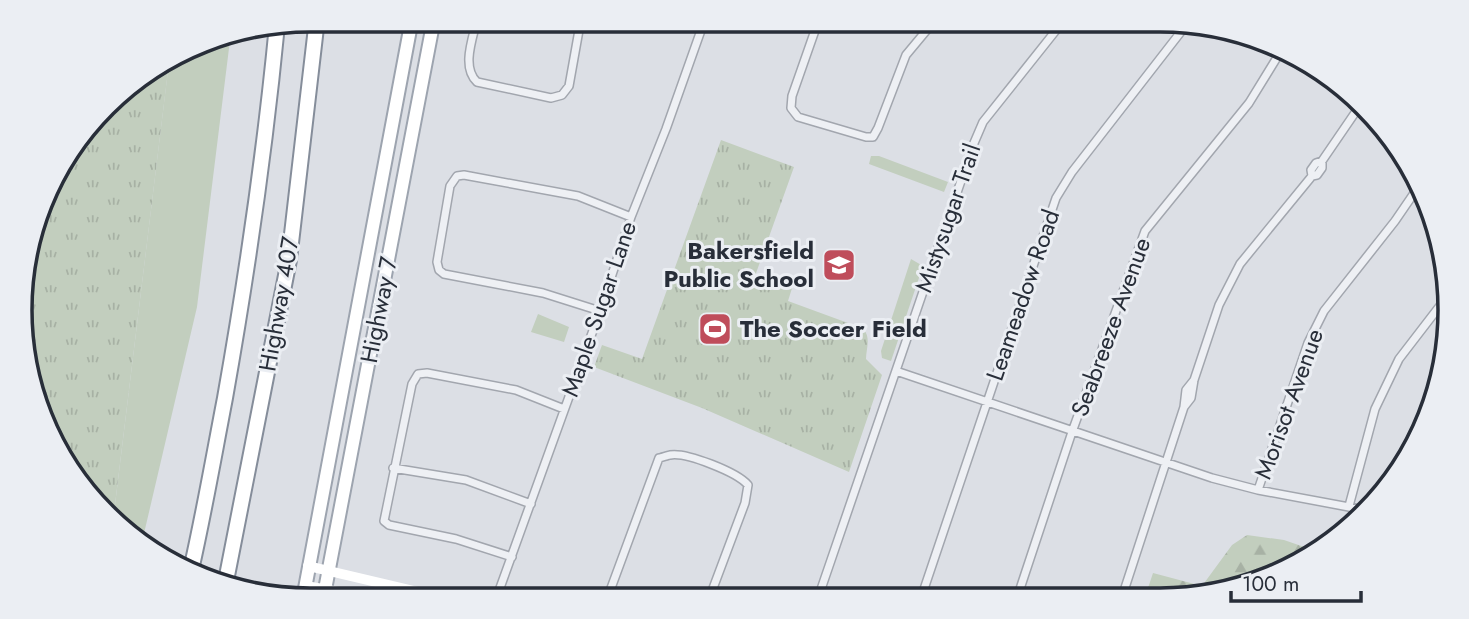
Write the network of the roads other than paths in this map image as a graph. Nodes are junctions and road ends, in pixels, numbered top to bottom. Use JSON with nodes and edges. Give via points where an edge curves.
{"nodes":[{"id":1,"x":315,"y":32,"type":"edge"},
{"id":2,"x":410,"y":32,"type":"edge"},
{"id":3,"x":432,"y":32,"type":"edge"},
{"id":4,"x":474,"y":32,"type":"edge"},
{"id":5,"x":579,"y":32,"type":"edge"},
{"id":6,"x":700,"y":32,"type":"edge"},
{"id":7,"x":814,"y":32,"type":"edge"},
{"id":8,"x":925,"y":32,"type":"edge"},
{"id":9,"x":1055,"y":32,"type":"edge"},
{"id":10,"x":1180,"y":32,"type":"edge"},
{"id":11,"x":276,"y":34,"type":"edge"},
{"id":12,"x":1278,"y":58,"type":"edge"},
{"id":13,"x":1355,"y":112,"type":"edge"},
{"id":14,"x":1413,"y":195,"type":"edge"},
{"id":15,"x":631,"y":217,"type":"junction"},
{"id":16,"x":1438,"y":308,"type":"edge"},
{"id":17,"x":600,"y":311,"type":"junction"},
{"id":18,"x":896,"y":371,"type":"junction"},
{"id":19,"x":987,"y":402,"type":"junction"},
{"id":20,"x":564,"y":409,"type":"junction"},
{"id":21,"x":1072,"y":432,"type":"junction"},
{"id":22,"x":1167,"y":463,"type":"junction"},
{"id":23,"x":393,"y":468,"type":"junction"},
{"id":24,"x":1258,"y":489,"type":"junction"},
{"id":25,"x":531,"y":504,"type":"junction"},
{"id":26,"x":1349,"y":506,"type":"junction"},
{"id":27,"x":1355,"y":507,"type":"edge"},
{"id":28,"x":512,"y":557,"type":"junction"},
{"id":29,"x":193,"y":562,"type":"edge"},
{"id":30,"x":308,"y":566,"type":"junction"},
{"id":31,"x":328,"y":571,"type":"junction"},
{"id":32,"x":227,"y":575,"type":"edge"},
{"id":33,"x":305,"y":588,"type":"edge"},
{"id":34,"x":324,"y":588,"type":"edge"},
{"id":35,"x":400,"y":588,"type":"edge"},
{"id":36,"x":500,"y":588,"type":"edge"},
{"id":37,"x":611,"y":588,"type":"edge"},
{"id":38,"x":713,"y":588,"type":"edge"},
{"id":39,"x":821,"y":588,"type":"edge"},
{"id":40,"x":924,"y":588,"type":"edge"},
{"id":41,"x":1020,"y":588,"type":"edge"},
{"id":42,"x":1125,"y":588,"type":"edge"}],
"edges":[{"from":1,"to":32,"type":"highway","name":"Highway 407","via":[[289,260]]},
{"from":2,"to":30,"type":"main road","name":"Highway 7"},
{"from":3,"to":31,"type":"main road","name":"Highway 7"},
{"from":4,"to":5,"type":"street","via":[[470,76],[477,82],[551,98],[562,95],[569,86]]},
{"from":6,"to":15,"type":"street","name":"Maple Sugar Lane"},
{"from":7,"to":8,"type":"street","via":[[791,108],[798,117],[866,137],[873,137],[906,55]]},
{"from":9,"to":18,"type":"street","name":"Mistysugar Trail","via":[[983,122]]},
{"from":10,"to":19,"type":"street","name":"Leameadow Road","via":[[1056,198]]},
{"from":11,"to":29,"type":"highway","name":"Highway 407","via":[[242,299]]},
{"from":12,"to":21,"type":"street","name":"Seabreeze Avenue","via":[[1249,103],[1145,231]]},
{"from":13,"to":22,"type":"street","via":[[1317,175],[1240,264],[1219,305]]},
{"from":14,"to":24,"type":"street","name":"Morisot Avenue","via":[[1324,311],[1308,342]]},
{"from":15,"to":17,"type":"street","name":"Maple Sugar Lane"},
{"from":15,"to":17,"type":"street","via":[[578,197],[464,175],[457,176],[450,186],[439,270]]},
{"from":16,"to":26,"type":"street","via":[[1399,359],[1375,409]]},
{"from":17,"to":20,"type":"street","name":"Maple Sugar Lane"},
{"from":18,"to":19,"type":"street"},
{"from":18,"to":39,"type":"street","name":"Mistysugar Trail"},
{"from":19,"to":21,"type":"street"},
{"from":19,"to":40,"type":"street","name":"Leameadow Road"},
{"from":20,"to":23,"type":"street","via":[[516,390],[418,374]]},
{"from":20,"to":25,"type":"street","name":"Maple Sugar Lane"},
{"from":21,"to":22,"type":"street"},
{"from":21,"to":41,"type":"street","name":"Seabreeze Avenue"},
{"from":22,"to":24,"type":"street"},
{"from":22,"to":42,"type":"street"},
{"from":23,"to":25,"type":"street","via":[[466,480]]},
{"from":23,"to":28,"type":"street","via":[[384,521],[389,525]]},
{"from":24,"to":26,"type":"street"},
{"from":25,"to":28,"type":"street","name":"Maple Sugar Lane"},
{"from":26,"to":27,"type":"street"},
{"from":28,"to":36,"type":"street","name":"Maple Sugar Lane"},
{"from":30,"to":31,"type":"street"},
{"from":30,"to":33,"type":"main road","name":"Highway 7"},
{"from":31,"to":34,"type":"main road","name":"Highway 7"},
{"from":31,"to":35,"type":"street"},
{"from":37,"to":38,"type":"street","via":[[659,458],[670,454],[720,468],[741,477],[747,485],[745,503]]}]}
